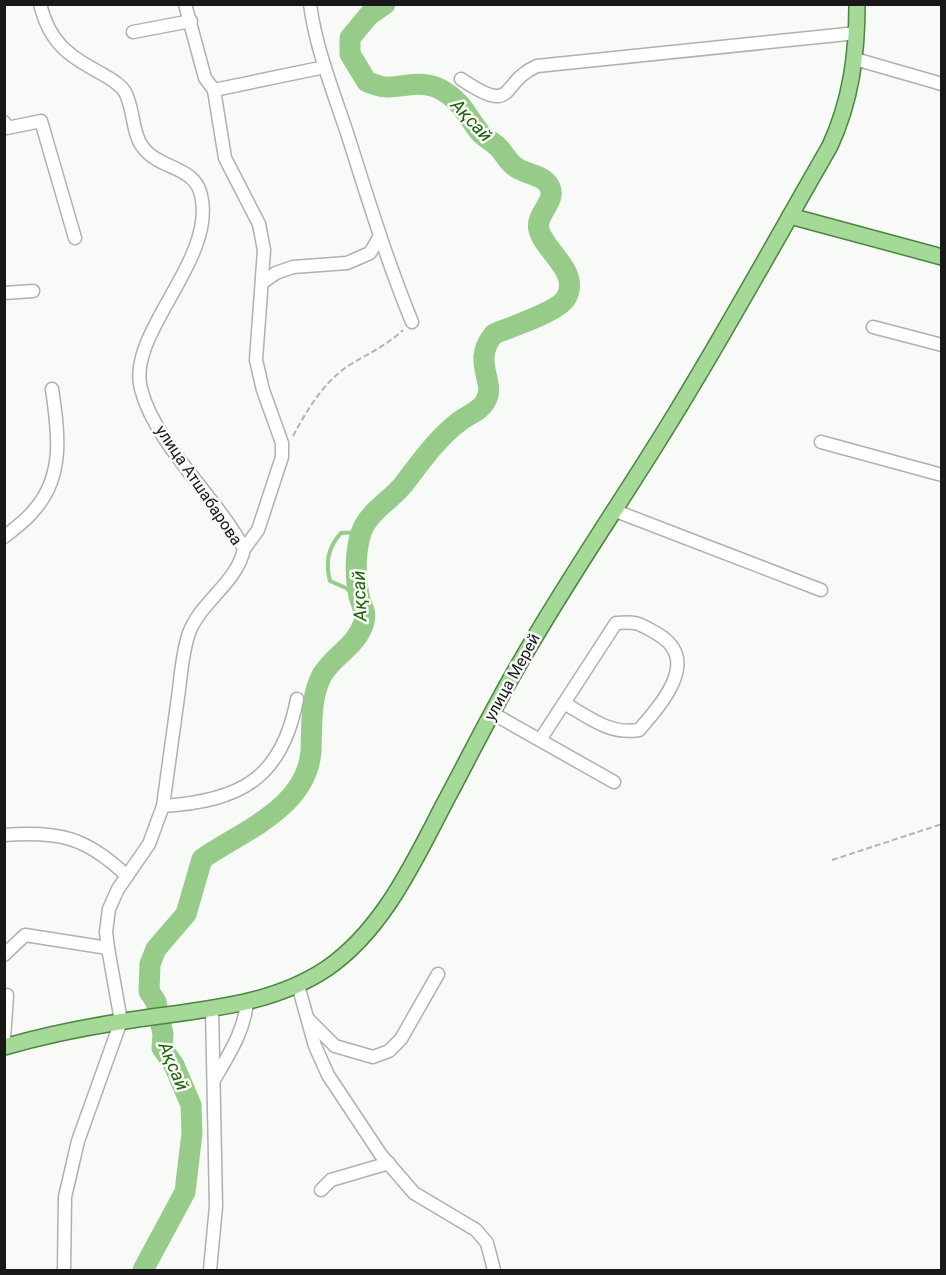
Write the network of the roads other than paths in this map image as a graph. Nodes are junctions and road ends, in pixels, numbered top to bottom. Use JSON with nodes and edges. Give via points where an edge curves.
{"nodes":[{"id":1,"x":40,"y":4,"type":"edge"},
{"id":2,"x":185,"y":4,"type":"edge"},
{"id":3,"x":310,"y":4,"type":"edge"},
{"id":4,"x":857,"y":4,"type":"edge"},
{"id":5,"x":191,"y":21,"type":"junction"},
{"id":6,"x":133,"y":32,"type":"dead end"},
{"id":7,"x":857,"y":33,"type":"junction"},
{"id":8,"x":855,"y":59,"type":"junction"},
{"id":9,"x":325,"y":67,"type":"junction"},
{"id":10,"x":461,"y":79,"type":"dead end"},
{"id":11,"x":942,"y":84,"type":"edge"},
{"id":12,"x":214,"y":90,"type":"junction"},
{"id":13,"x":4,"y":122,"type":"edge"},
{"id":14,"x":790,"y":216,"type":"junction"},
{"id":15,"x":380,"y":236,"type":"junction"},
{"id":16,"x":75,"y":238,"type":"dead end"},
{"id":17,"x":942,"y":257,"type":"edge"},
{"id":18,"x":263,"y":282,"type":"junction"},
{"id":19,"x":33,"y":291,"type":"dead end"},
{"id":20,"x":4,"y":292,"type":"edge"},
{"id":21,"x":412,"y":322,"type":"road end"},
{"id":22,"x":873,"y":327,"type":"dead end"},
{"id":23,"x":942,"y":345,"type":"edge"},
{"id":24,"x":52,"y":389,"type":"dead end"},
{"id":25,"x":821,"y":442,"type":"dead end"},
{"id":26,"x":942,"y":475,"type":"edge"},
{"id":27,"x":613,"y":510,"type":"junction"},
{"id":28,"x":4,"y":537,"type":"edge"},
{"id":29,"x":243,"y":549,"type":"junction"},
{"id":30,"x":821,"y":590,"type":"dead end"},
{"id":31,"x":297,"y":699,"type":"dead end"},
{"id":32,"x":564,"y":703,"type":"junction"},
{"id":33,"x":492,"y":713,"type":"junction"},
{"id":34,"x":540,"y":740,"type":"junction"},
{"id":35,"x":614,"y":782,"type":"dead end"},
{"id":36,"x":163,"y":806,"type":"junction"},
{"id":37,"x":4,"y":834,"type":"edge"},
{"id":38,"x":127,"y":876,"type":"junction"},
{"id":39,"x":108,"y":948,"type":"junction"},
{"id":40,"x":4,"y":955,"type":"edge"},
{"id":41,"x":438,"y":974,"type":"dead end"},
{"id":42,"x":298,"y":985,"type":"junction"},
{"id":43,"x":7,"y":995,"type":"dead end"},
{"id":44,"x":247,"y":1002,"type":"junction"},
{"id":45,"x":212,"y":1009,"type":"junction"},
{"id":46,"x":308,"y":1018,"type":"junction"},
{"id":47,"x":121,"y":1022,"type":"junction"},
{"id":48,"x":4,"y":1039,"type":"edge"},
{"id":49,"x":4,"y":1047,"type":"edge"},
{"id":50,"x":214,"y":1080,"type":"junction"},
{"id":51,"x":389,"y":1163,"type":"junction"},
{"id":52,"x":321,"y":1190,"type":"dead end"},
{"id":53,"x":64,"y":1270,"type":"edge"},
{"id":54,"x":210,"y":1270,"type":"edge"},
{"id":55,"x":494,"y":1270,"type":"edge"}],
"edges":[{"from":1,"to":29,"type":"street","name":"улица Атшабарова","via":[[57,44],[125,92],[146,152],[189,175],[202,195],[201,228],[194,250],[143,353],[140,388],[147,408],[170,444]]},
{"from":2,"to":5,"type":"street"},
{"from":3,"to":9,"type":"street"},
{"from":4,"to":7,"type":"main road","name":"улица Мерей"},
{"from":5,"to":6,"type":"street"},
{"from":5,"to":12,"type":"street","via":[[205,78]]},
{"from":7,"to":8,"type":"main road","name":"улица Мерей"},
{"from":7,"to":10,"type":"street","via":[[537,66],[527,70],[506,94],[496,97],[484,95]]},
{"from":8,"to":11,"type":"street"},
{"from":8,"to":14,"type":"main road","name":"улица Мерей","via":[[840,123]]},
{"from":9,"to":12,"type":"street"},
{"from":9,"to":15,"type":"street"},
{"from":12,"to":18,"type":"street","via":[[225,158],[259,224],[264,250]]},
{"from":13,"to":16,"type":"street","via":[[7,128],[41,121]]},
{"from":14,"to":17,"type":"main road"},
{"from":14,"to":27,"type":"main road","name":"улица Мерей","via":[[682,403]]},
{"from":15,"to":18,"type":"street","via":[[370,253],[347,263],[293,267]]},
{"from":15,"to":21,"type":"street"},
{"from":18,"to":29,"type":"street","via":[[256,360],[282,443],[282,457],[258,530]]},
{"from":19,"to":20,"type":"street"},
{"from":22,"to":23,"type":"street"},
{"from":24,"to":28,"type":"street","via":[[58,448],[50,486],[35,510]]},
{"from":25,"to":26,"type":"street"},
{"from":27,"to":30,"type":"street"},
{"from":27,"to":33,"type":"main road","name":"улица Мерей"},
{"from":29,"to":36,"type":"street","name":"улица Атшабарова","via":[[242,560],[200,612],[189,633]]},
{"from":31,"to":36,"type":"street","via":[[292,726],[283,745],[256,780],[233,794],[201,804]]},
{"from":32,"to":32,"type":"street","via":[[616,623],[635,621],[668,640],[677,652],[678,670],[662,702],[639,730],[626,732],[604,726]]},
{"from":32,"to":34,"type":"street"},
{"from":33,"to":34,"type":"street"},
{"from":33,"to":42,"type":"main road","name":"улица Мерей","via":[[417,857],[372,926],[327,968]]},
{"from":34,"to":35,"type":"street"},
{"from":36,"to":38,"type":"street","name":"улица Атшабарова","via":[[149,844]]},
{"from":37,"to":38,"type":"street","via":[[62,835],[88,844]]},
{"from":38,"to":39,"type":"street","name":"улица Атшабарова","via":[[109,909]]},
{"from":39,"to":40,"type":"street","via":[[25,935]]},
{"from":39,"to":47,"type":"street","name":"улица Атшабарова"},
{"from":41,"to":46,"type":"street","via":[[401,1039],[389,1051],[373,1057],[335,1046]]},
{"from":42,"to":44,"type":"main road","name":"улица Мерей"},
{"from":42,"to":46,"type":"street"},
{"from":43,"to":48,"type":"street"},
{"from":44,"to":45,"type":"main road","name":"улица Мерей"},
{"from":44,"to":50,"type":"street","via":[[238,1040]]},
{"from":45,"to":47,"type":"main road","name":"улица Мерей"},
{"from":45,"to":50,"type":"street"},
{"from":46,"to":51,"type":"street","via":[[328,1075]]},
{"from":47,"to":49,"type":"main road"},
{"from":47,"to":53,"type":"street","via":[[78,1141],[68,1186]]},
{"from":50,"to":54,"type":"street","via":[[216,1206]]},
{"from":51,"to":52,"type":"street","via":[[331,1180]]},
{"from":51,"to":55,"type":"street","via":[[414,1193],[476,1230],[487,1243]]}]}
